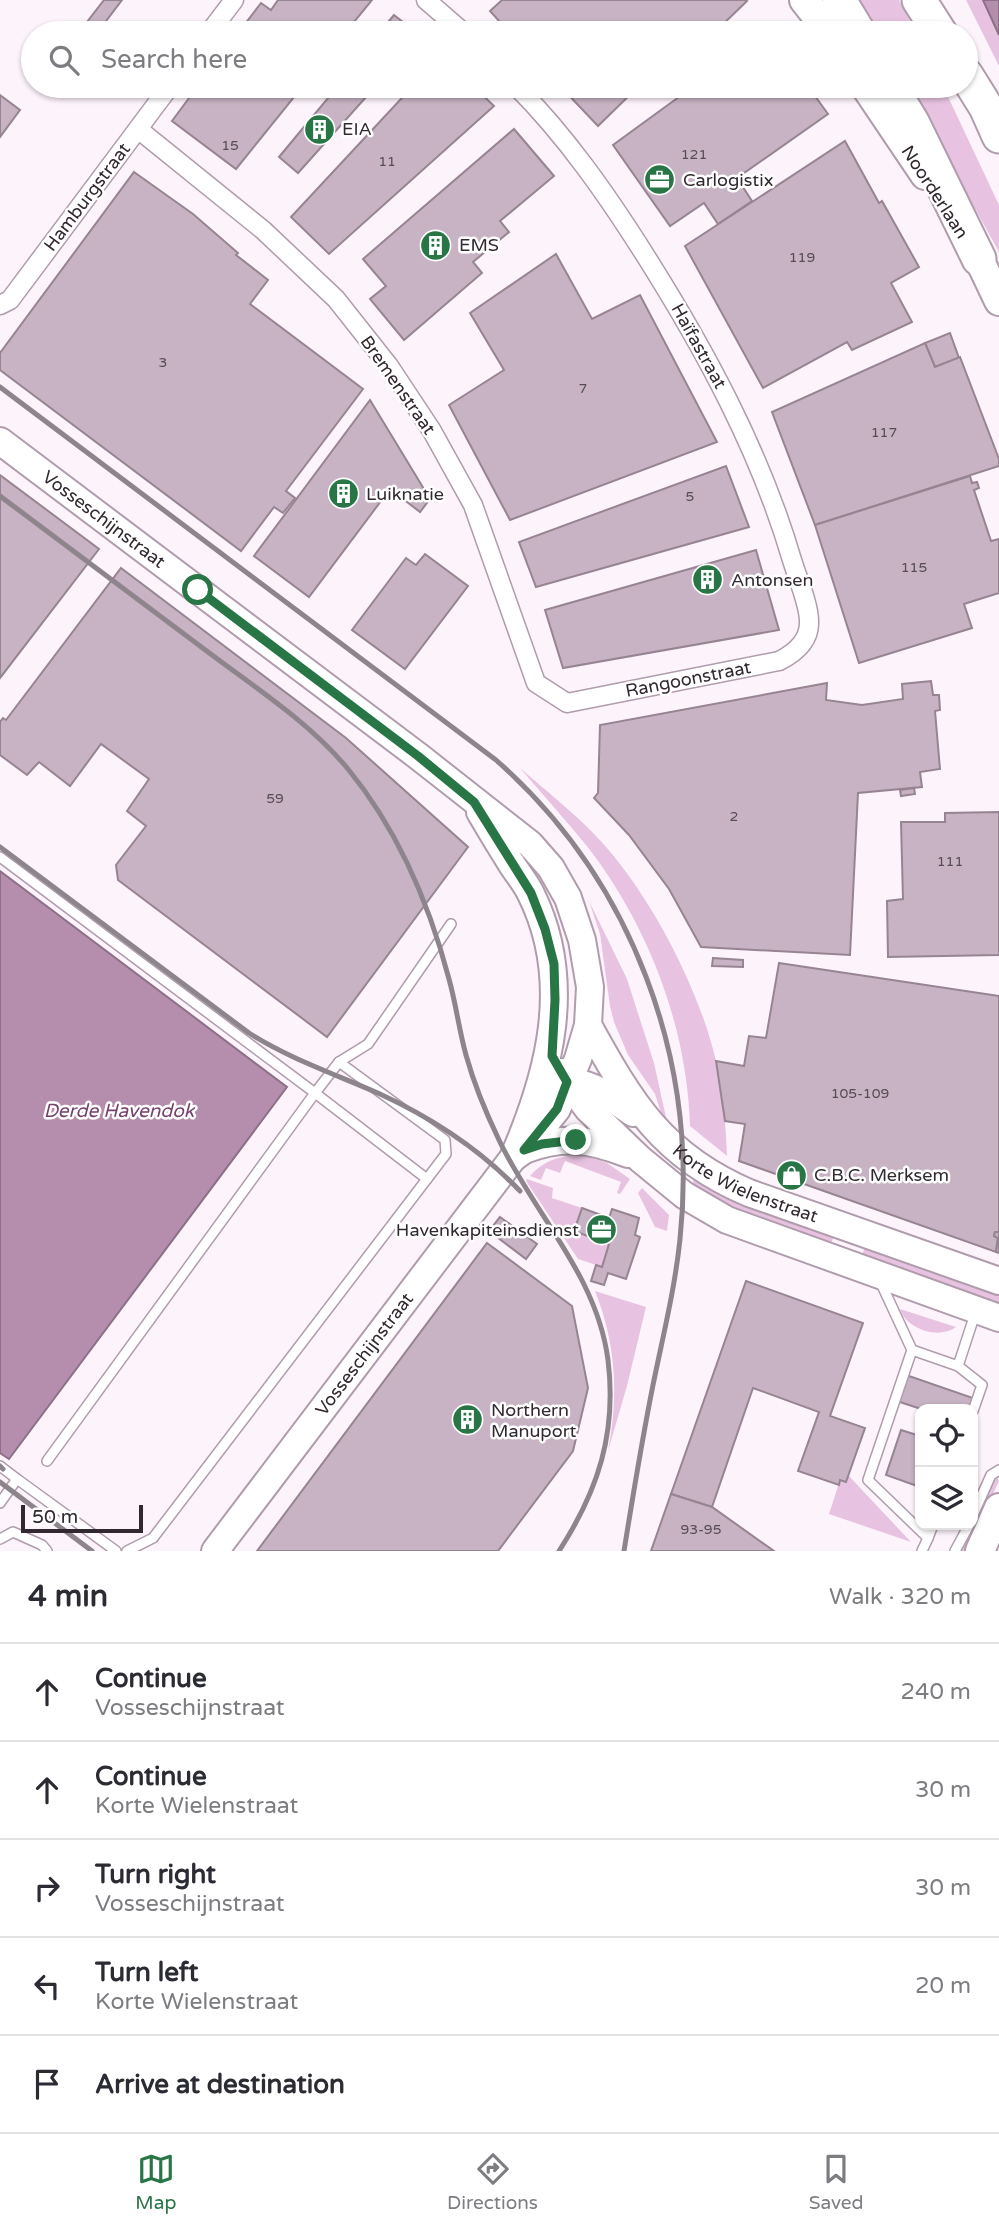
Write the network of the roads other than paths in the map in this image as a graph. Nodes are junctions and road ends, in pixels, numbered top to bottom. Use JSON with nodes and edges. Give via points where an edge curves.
{"nodes":[{"id":1,"x":234,"y":0,"type":"edge"},
{"id":2,"x":426,"y":0,"type":"edge"},
{"id":3,"x":804,"y":0,"type":"edge"},
{"id":4,"x":839,"y":0,"type":"edge"},
{"id":5,"x":919,"y":0,"type":"edge"},
{"id":6,"x":945,"y":0,"type":"edge"},
{"id":7,"x":218,"y":21,"type":"edge"},
{"id":8,"x":450,"y":21,"type":"edge"},
{"id":9,"x":821,"y":21,"type":"edge"},
{"id":10,"x":852,"y":21,"type":"edge"},
{"id":11,"x":932,"y":21,"type":"edge"},
{"id":12,"x":953,"y":21,"type":"edge"},
{"id":13,"x":978,"y":84,"type":"edge"},
{"id":14,"x":978,"y":96,"type":"edge"},
{"id":15,"x":161,"y":98,"type":"edge"},
{"id":16,"x":526,"y":98,"type":"edge"},
{"id":17,"x":874,"y":98,"type":"edge"},
{"id":18,"x":897,"y":98,"type":"edge"},
{"id":19,"x":992,"y":121,"type":"edge"},
{"id":20,"x":138,"y":129,"type":"junction"},
{"id":21,"x":979,"y":259,"type":"junction"},
{"id":22,"x":999,"y":301,"type":"edge"},
{"id":23,"x":0,"y":305,"type":"edge"},
{"id":24,"x":0,"y":441,"type":"edge"},
{"id":25,"x":804,"y":642,"type":"joint"},
{"id":26,"x":567,"y":703,"type":"joint"},
{"id":27,"x":474,"y":802,"type":"junction"},
{"id":28,"x":0,"y":857,"type":"edge"},
{"id":29,"x":451,"y":924,"type":"dead end"},
{"id":30,"x":554,"y":1023,"type":"junction"},
{"id":31,"x":588,"y":1025,"type":"junction"},
{"id":32,"x":340,"y":1062,"type":"junction"},
{"id":33,"x":567,"y":1082,"type":"junction"},
{"id":34,"x":315,"y":1093,"type":"junction"},
{"id":35,"x":535,"y":1098,"type":"junction"},
{"id":36,"x":647,"y":1121,"type":"junction"},
{"id":37,"x":519,"y":1154,"type":"junction"},
{"id":38,"x":655,"y":1155,"type":"junction"},
{"id":39,"x":427,"y":1179,"type":"junction"},
{"id":40,"x":854,"y":1230,"type":"junction"},
{"id":41,"x":844,"y":1263,"type":"junction"},
{"id":42,"x":878,"y":1276,"type":"junction"},
{"id":43,"x":999,"y":1281,"type":"edge"},
{"id":44,"x":988,"y":1315,"type":"edge"},
{"id":45,"x":912,"y":1350,"type":"junction"},
{"id":46,"x":958,"y":1366,"type":"junction"},
{"id":47,"x":975,"y":1404,"type":"edge"},
{"id":48,"x":47,"y":1461,"type":"dead end"},
{"id":49,"x":0,"y":1466,"type":"edge"},
{"id":50,"x":999,"y":1471,"type":"edge"},
{"id":51,"x":18,"y":1479,"type":"junction"},
{"id":52,"x":0,"y":1503,"type":"edge"},
{"id":53,"x":978,"y":1504,"type":"edge"},
{"id":54,"x":999,"y":1508,"type":"edge"},
{"id":55,"x":931,"y":1530,"type":"edge"},
{"id":56,"x":966,"y":1530,"type":"edge"},
{"id":57,"x":928,"y":1538,"type":"junction"},
{"id":58,"x":0,"y":1539,"type":"edge"},
{"id":59,"x":47,"y":1551,"type":"edge"},
{"id":60,"x":116,"y":1551,"type":"edge"},
{"id":61,"x":127,"y":1551,"type":"edge"},
{"id":62,"x":215,"y":1551,"type":"edge"},
{"id":63,"x":922,"y":1551,"type":"edge"},
{"id":64,"x":955,"y":1551,"type":"edge"},
{"id":65,"x":980,"y":1551,"type":"edge"}],
"edges":[{"from":1,"to":7,"type":"street"},
{"from":2,"to":8,"type":"street"},
{"from":3,"to":9,"type":"main road"},
{"from":4,"to":10,"type":"highway"},
{"from":5,"to":11,"type":"highway"},
{"from":6,"to":12,"type":"highway"},
{"from":13,"to":19,"type":"highway"},
{"from":14,"to":19,"type":"highway"},
{"from":15,"to":20,"type":"street","name":"Hamburgstraat"},
{"from":16,"to":25,"type":"street","name":"Haïfastraat","via":[[577,156],[623,220],[713,367],[782,524],[810,622]]},
{"from":17,"to":21,"type":"main road","name":"Noorderlaan"},
{"from":18,"to":21,"type":"highway"},
{"from":20,"to":23,"type":"street","name":"Hamburgstraat","via":[[10,300]]},
{"from":20,"to":26,"type":"street","name":"Bremenstraat","via":[[272,239],[336,299],[389,366],[473,505],[536,683]]},
{"from":21,"to":22,"type":"main road","name":"Noorderlaan"},
{"from":24,"to":27,"type":"street","name":"Vosseschijnstraat"},
{"from":25,"to":26,"type":"street","name":"Rangoonstraat","via":[[779,661]]},
{"from":27,"to":30,"type":"street","name":"Vosseschijnstraat","via":[[531,893],[545,929],[554,964]]},
{"from":27,"to":31,"type":"street","name":"Vosseschijnstraat","via":[[530,844],[568,898],[582,940],[590,987]]},
{"from":28,"to":34,"type":"lane"},
{"from":29,"to":32,"type":"lane","via":[[368,1044]]},
{"from":30,"to":33,"type":"street","name":"Korte Wielenstraat","via":[[552,1056]]},
{"from":30,"to":35,"type":"street","name":"Vosseschijnstraat"},
{"from":31,"to":33,"type":"street","name":"Vosseschijnstraat"},
{"from":31,"to":36,"type":"street","name":"Korte Wielenstraat"},
{"from":32,"to":34,"type":"lane"},
{"from":32,"to":39,"type":"lane","via":[[444,1140],[446,1154]]},
{"from":33,"to":35,"type":"street","via":[[553,1085]]},
{"from":33,"to":36,"type":"street","name":"Korte Wielenstraat","via":[[610,1096]]},
{"from":33,"to":37,"type":"street","name":"Vosseschijnstraat","via":[[557,1109]]},
{"from":33,"to":38,"type":"street","name":"Korte Wielenstraat","via":[[588,1109]]},
{"from":34,"to":39,"type":"lane"},
{"from":34,"to":48,"type":"lane"},
{"from":35,"to":37,"type":"street","name":"Vosseschijnstraat"},
{"from":36,"to":38,"type":"street","name":"Korte Wielenstraat"},
{"from":37,"to":38,"type":"street","name":"Korte Wielenstraat","via":[[542,1144],[576,1140]]},
{"from":37,"to":62,"type":"street","name":"Vosseschijnstraat"},
{"from":38,"to":40,"type":"street","name":"Korte Wielenstraat"},
{"from":38,"to":41,"type":"street","name":"Korte Wielenstraat","via":[[684,1195],[727,1220]]},
{"from":39,"to":61,"type":"lane","via":[[153,1538]]},
{"from":40,"to":41,"type":"street"},
{"from":40,"to":43,"type":"street","name":"Korte Wielenstraat"},
{"from":41,"to":42,"type":"street","name":"Korte Wielenstraat"},
{"from":42,"to":44,"type":"street","name":"Korte Wielenstraat"},
{"from":42,"to":45,"type":"lane"},
{"from":44,"to":46,"type":"lane"},
{"from":45,"to":46,"type":"lane"},
{"from":45,"to":57,"type":"lane","via":[[868,1480]]},
{"from":46,"to":47,"type":"lane","via":[[982,1385]]},
{"from":49,"to":51,"type":"lane"},
{"from":50,"to":53,"type":"lane","via":[[991,1475]]},
{"from":51,"to":52,"type":"lane"},
{"from":51,"to":60,"type":"lane"},
{"from":54,"to":65,"type":"main road"},
{"from":55,"to":57,"type":"lane"},
{"from":56,"to":64,"type":"lane"},
{"from":57,"to":63,"type":"lane"},
{"from":58,"to":59,"type":"lane","via":[[13,1532]]}]}
